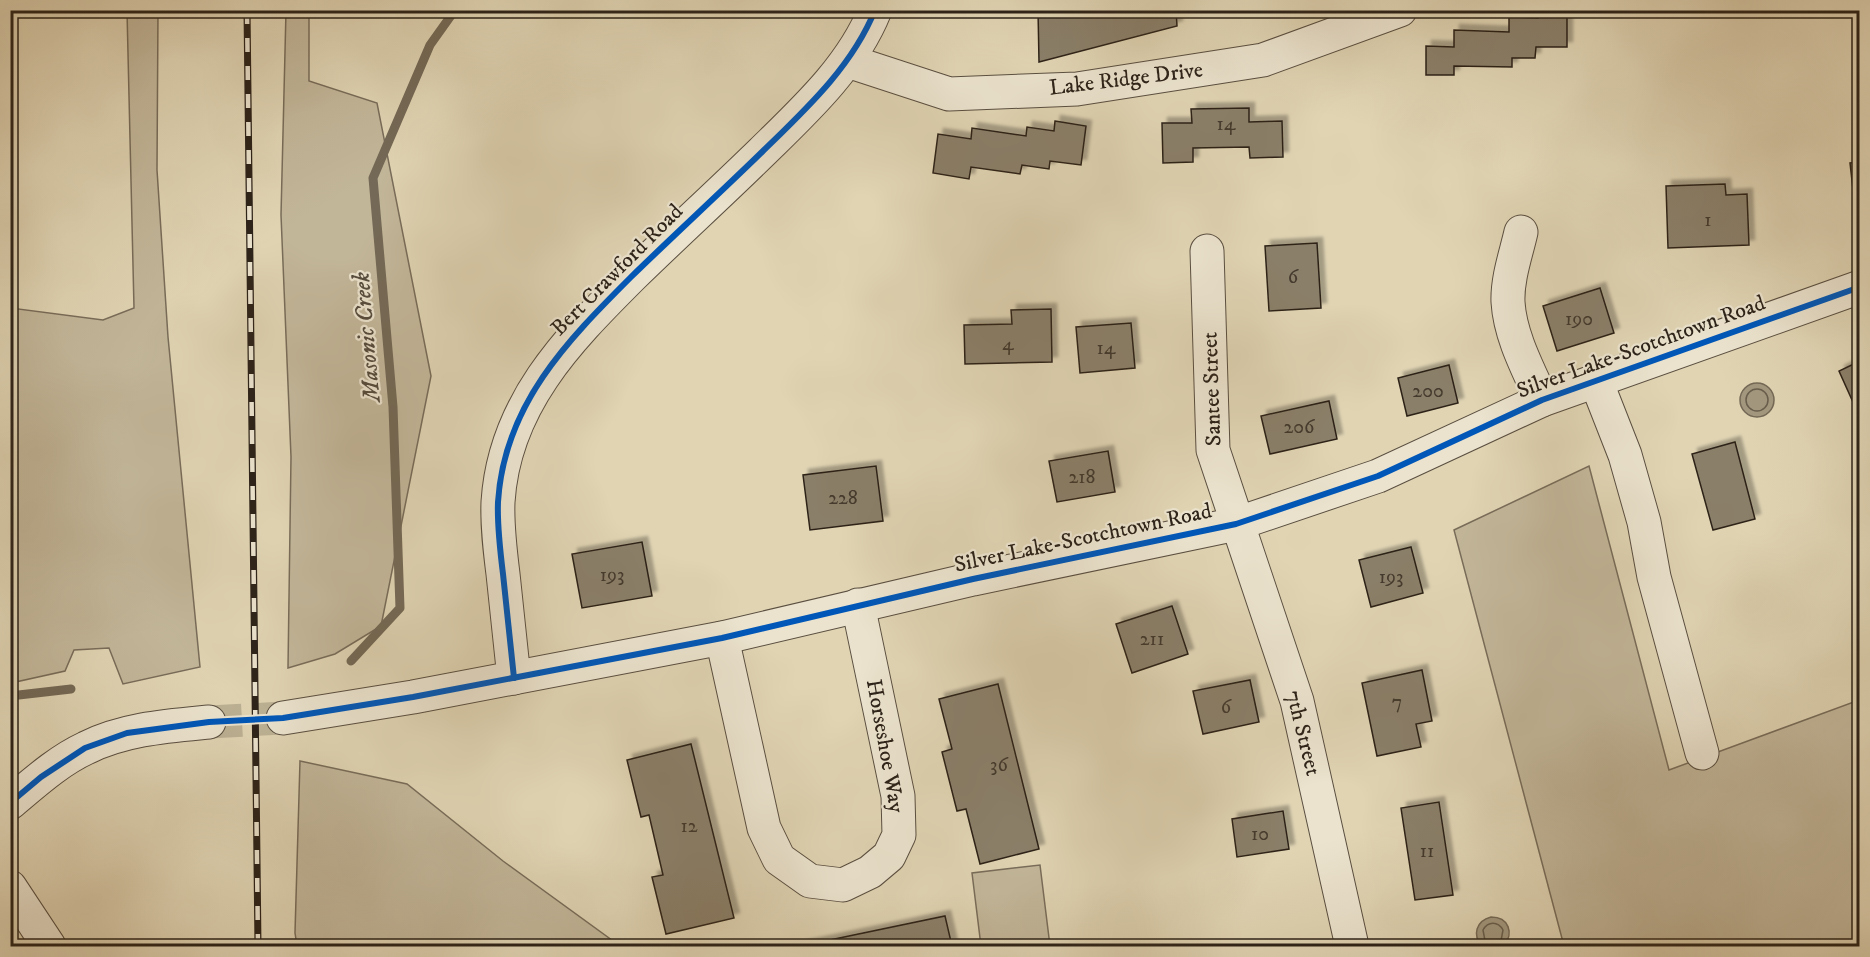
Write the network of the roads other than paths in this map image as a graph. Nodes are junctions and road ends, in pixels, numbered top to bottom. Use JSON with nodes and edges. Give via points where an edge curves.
{"nodes":[{"id":1,"x":874,"y":10,"type":"edge"},
{"id":2,"x":1400,"y":10,"type":"edge"},
{"id":3,"x":848,"y":61,"type":"junction"},
{"id":4,"x":1521,"y":232,"type":"dead end"},
{"id":5,"x":1207,"y":251,"type":"dead end"},
{"id":6,"x":1860,"y":287,"type":"edge"},
{"id":7,"x":1596,"y":381,"type":"junction"},
{"id":8,"x":1542,"y":400,"type":"junction"},
{"id":9,"x":1236,"y":524,"type":"junction"},
{"id":10,"x":858,"y":605,"type":"junction"},
{"id":11,"x":722,"y":638,"type":"junction"},
{"id":12,"x":514,"y":678,"type":"junction"},
{"id":13,"x":284,"y":718,"type":"tunnel mouth"},
{"id":14,"x":209,"y":722,"type":"tunnel mouth"},
{"id":15,"x":1702,"y":753,"type":"dead end"},
{"id":16,"x":10,"y":803,"type":"edge"},
{"id":17,"x":10,"y":887,"type":"edge"},
{"id":18,"x":49,"y":946,"type":"edge"},
{"id":19,"x":1352,"y":946,"type":"edge"}],
"edges":[{"from":1,"to":3,"type":"street","name":"Bert Crawford Road"},
{"from":2,"to":3,"type":"street","name":"Lake Ridge Drive","via":[[1263,60],[1077,89],[949,94]]},
{"from":3,"to":12,"type":"street","name":"Bert Crawford Road","via":[[791,124],[573,336],[531,395],[517,421],[498,501]]},
{"from":4,"to":8,"type":"street","via":[[1508,302],[1514,335]]},
{"from":5,"to":9,"type":"street","name":"Santee Street","via":[[1213,450]]},
{"from":6,"to":7,"type":"street","name":"Silver Lake-Scotchtown Road"},
{"from":7,"to":8,"type":"street","name":"Silver Lake-Scotchtown Road"},
{"from":7,"to":15,"type":"street","via":[[1644,522],[1654,577]]},
{"from":8,"to":9,"type":"street","name":"Silver Lake-Scotchtown Road","via":[[1378,476]]},
{"from":9,"to":10,"type":"street","name":"Silver Lake-Scotchtown Road"},
{"from":9,"to":19,"type":"street","name":"7th Street","via":[[1297,701]]},
{"from":10,"to":11,"type":"street","name":"Silver Lake-Scotchtown Road"},
{"from":10,"to":11,"type":"street","name":"Horseshoe Way","via":[[898,796],[899,835],[889,856],[870,872],[843,885],[810,881],[779,859],[765,828]]},
{"from":11,"to":12,"type":"street","name":"Silver Lake-Scotchtown Road"},
{"from":12,"to":13,"type":"street","name":"Silver Lake-Scotchtown Road"},
{"from":14,"to":16,"type":"street","via":[[127,733],[85,748]]},
{"from":17,"to":18,"type":"street"}]}
